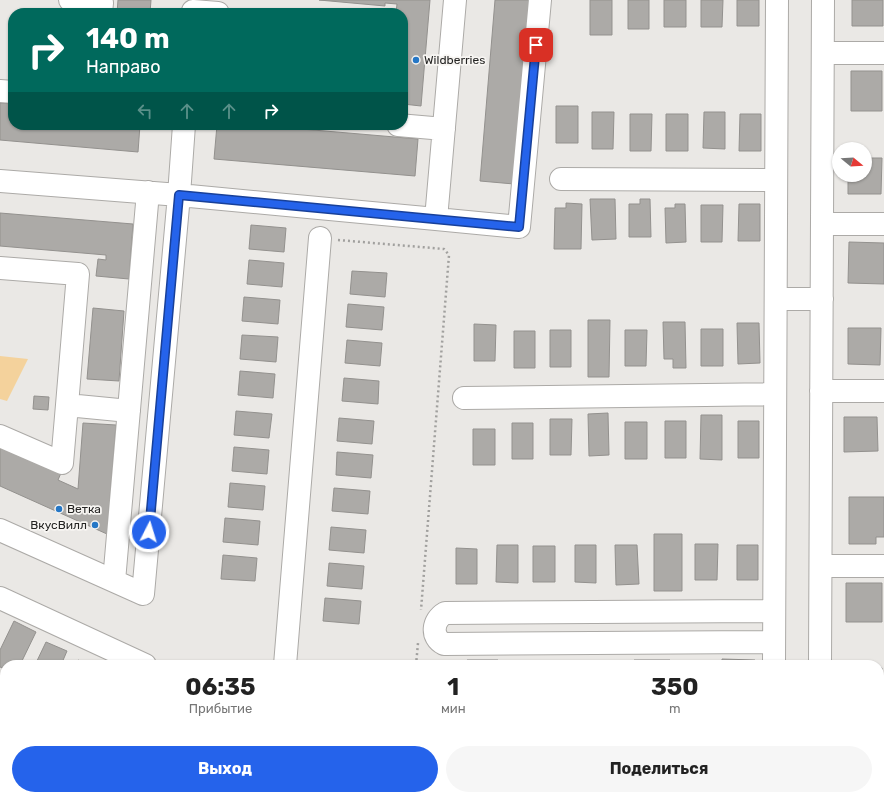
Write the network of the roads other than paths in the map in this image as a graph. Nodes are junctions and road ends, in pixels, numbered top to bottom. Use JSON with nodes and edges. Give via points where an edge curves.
{"nodes":[{"id":1,"x":70,"y":0,"type":"edge"},
{"id":2,"x":455,"y":0,"type":"edge"},
{"id":3,"x":540,"y":0,"type":"edge"},
{"id":4,"x":777,"y":0,"type":"edge"},
{"id":5,"x":823,"y":0,"type":"edge"},
{"id":6,"x":102,"y":8,"type":"edge"},
{"id":7,"x":823,"y":53,"type":"junction"},
{"id":8,"x":884,"y":53,"type":"edge"},
{"id":9,"x":408,"y":126,"type":"edge"},
{"id":10,"x":444,"y":129,"type":"junction"},
{"id":11,"x":184,"y":130,"type":"edge"},
{"id":12,"x":560,"y":179,"type":"dead end"},
{"id":13,"x":776,"y":180,"type":"junction"},
{"id":14,"x":0,"y":181,"type":"edge"},
{"id":15,"x":148,"y":192,"type":"junction"},
{"id":16,"x":179,"y":195,"type":"junction"},
{"id":17,"x":436,"y":219,"type":"junction"},
{"id":18,"x":822,"y":224,"type":"junction"},
{"id":19,"x":884,"y":224,"type":"edge"},
{"id":20,"x":320,"y":238,"type":"road end"},
{"id":21,"x":0,"y":268,"type":"edge"},
{"id":22,"x":776,"y":299,"type":"junction"},
{"id":23,"x":822,"y":299,"type":"junction"},
{"id":24,"x":821,"y":391,"type":"junction"},
{"id":25,"x":884,"y":391,"type":"edge"},
{"id":26,"x":775,"y":394,"type":"junction"},
{"id":27,"x":464,"y":398,"type":"dead end"},
{"id":28,"x":67,"y":405,"type":"junction"},
{"id":29,"x":129,"y":411,"type":"junction"},
{"id":30,"x":0,"y":436,"type":"edge"},
{"id":31,"x":0,"y":530,"type":"edge"},
{"id":32,"x":820,"y":566,"type":"junction"},
{"id":33,"x":884,"y":566,"type":"edge"},
{"id":34,"x":114,"y":581,"type":"junction"},
{"id":35,"x":0,"y":598,"type":"edge"},
{"id":36,"x":774,"y":611,"type":"junction"},
{"id":37,"x":774,"y":642,"type":"junction"},
{"id":38,"x":134,"y":660,"type":"edge"},
{"id":39,"x":285,"y":660,"type":"edge"},
{"id":40,"x":774,"y":660,"type":"edge"},
{"id":41,"x":820,"y":660,"type":"edge"}],
"edges":[{"from":1,"to":6,"type":"street","via":[[102,3]]},
{"from":2,"to":10,"type":"street"},
{"from":3,"to":17,"type":"street","via":[[519,227]]},
{"from":4,"to":13,"type":"street"},
{"from":5,"to":7,"type":"street"},
{"from":7,"to":8,"type":"street"},
{"from":7,"to":18,"type":"street"},
{"from":9,"to":10,"type":"street"},
{"from":10,"to":17,"type":"street"},
{"from":11,"to":16,"type":"street"},
{"from":12,"to":13,"type":"street"},
{"from":13,"to":22,"type":"street"},
{"from":14,"to":15,"type":"street"},
{"from":15,"to":16,"type":"street"},
{"from":15,"to":29,"type":"street"},
{"from":16,"to":17,"type":"street"},
{"from":16,"to":34,"type":"street","via":[[143,594]]},
{"from":18,"to":19,"type":"street"},
{"from":18,"to":23,"type":"street"},
{"from":20,"to":39,"type":"street"},
{"from":21,"to":28,"type":"street","via":[[78,274]]},
{"from":22,"to":23,"type":"street"},
{"from":22,"to":26,"type":"street"},
{"from":23,"to":24,"type":"street"},
{"from":24,"to":25,"type":"street"},
{"from":24,"to":32,"type":"street"},
{"from":26,"to":27,"type":"street"},
{"from":26,"to":36,"type":"street"},
{"from":28,"to":29,"type":"street"},
{"from":28,"to":30,"type":"street","via":[[62,463]]},
{"from":29,"to":34,"type":"street"},
{"from":31,"to":34,"type":"street"},
{"from":32,"to":33,"type":"street"},
{"from":32,"to":41,"type":"street"},
{"from":35,"to":38,"type":"street"},
{"from":36,"to":37,"type":"street"},
{"from":36,"to":37,"type":"street","via":[[445,613],[436,624],[435,631],[436,637],[444,644]]},
{"from":37,"to":40,"type":"street"}]}
